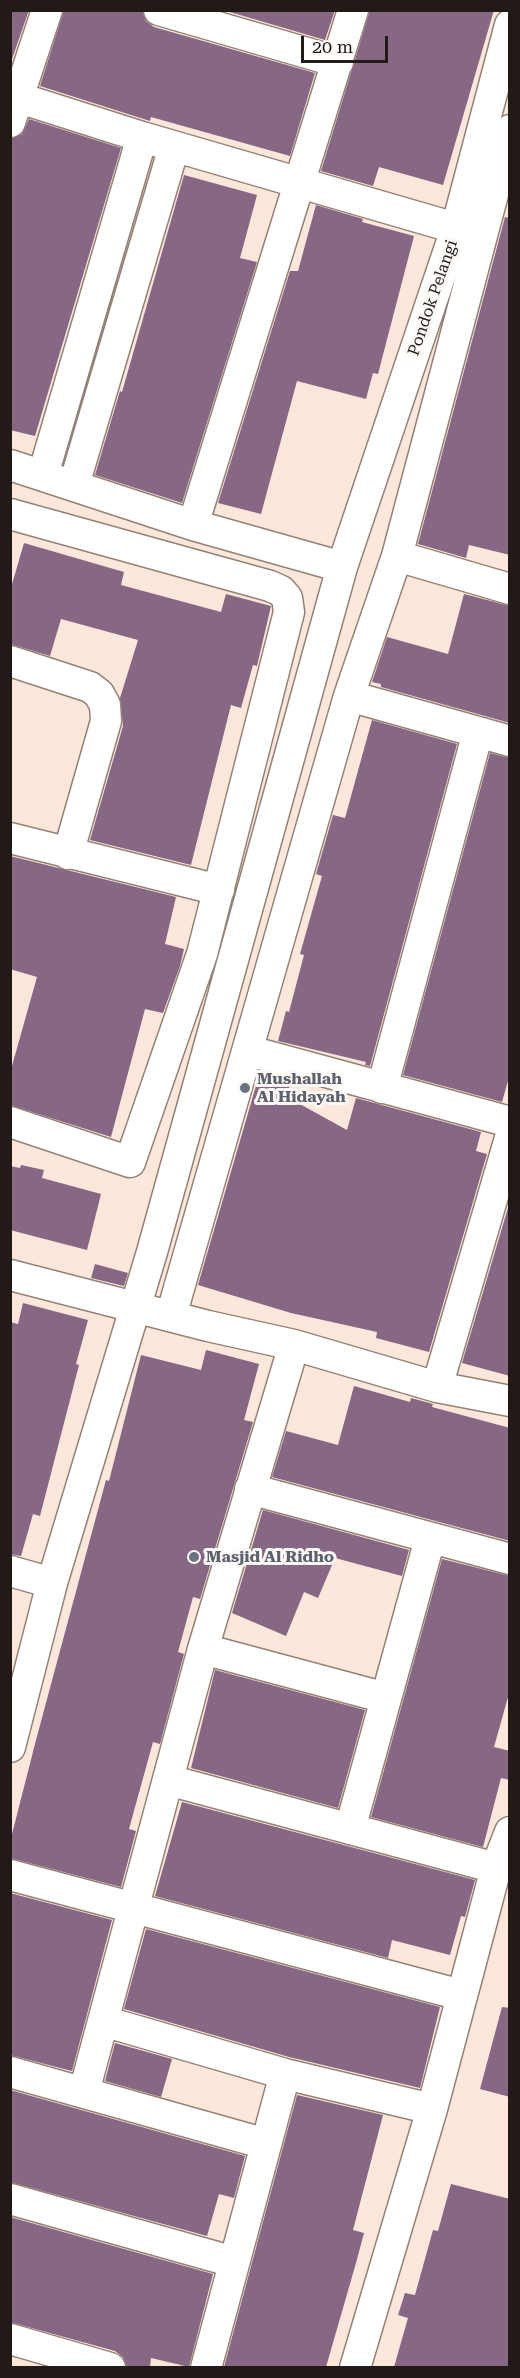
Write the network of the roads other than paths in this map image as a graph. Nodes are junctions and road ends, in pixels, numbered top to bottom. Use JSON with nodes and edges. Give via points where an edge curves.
{"nodes":[{"id":1,"x":47,"y":10,"type":"edge"},
{"id":2,"x":159,"y":10,"type":"edge"},
{"id":3,"x":353,"y":10,"type":"edge"},
{"id":4,"x":510,"y":25,"type":"edge"},
{"id":5,"x":338,"y":62,"type":"junction"},
{"id":6,"x":13,"y":104,"type":"edge"},
{"id":7,"x":510,"y":130,"type":"edge"},
{"id":8,"x":142,"y":137,"type":"junction"},
{"id":9,"x":174,"y":147,"type":"junction"},
{"id":10,"x":298,"y":183,"type":"junction"},
{"id":11,"x":469,"y":232,"type":"junction"},
{"id":12,"x":10,"y":465,"type":"edge"},
{"id":13,"x":43,"y":474,"type":"junction"},
{"id":14,"x":74,"y":485,"type":"junction"},
{"id":15,"x":10,"y":514,"type":"edge"},
{"id":16,"x":193,"y":525,"type":"junction"},
{"id":17,"x":344,"y":562,"type":"junction"},
{"id":18,"x":394,"y":562,"type":"junction"},
{"id":19,"x":510,"y":590,"type":"edge"},
{"id":20,"x":10,"y":661,"type":"edge"},
{"id":21,"x":349,"y":696,"type":"junction"},
{"id":22,"x":478,"y":732,"type":"junction"},
{"id":23,"x":510,"y":741,"type":"edge"},
{"id":24,"x":10,"y":838,"type":"edge"},
{"id":25,"x":68,"y":854,"type":"junction"},
{"id":26,"x":219,"y":890,"type":"junction"},
{"id":27,"x":202,"y":954,"type":"junction"},
{"id":28,"x":231,"y":962,"type":"junction"},
{"id":29,"x":249,"y":1051,"type":"junction"},
{"id":30,"x":382,"y":1088,"type":"junction"},
{"id":31,"x":10,"y":1122,"type":"edge"},
{"id":32,"x":510,"y":1122,"type":"edge"},
{"id":33,"x":510,"y":1138,"type":"edge"},
{"id":34,"x":10,"y":1275,"type":"edge"},
{"id":35,"x":135,"y":1308,"type":"junction"},
{"id":36,"x":171,"y":1316,"type":"junction"},
{"id":37,"x":294,"y":1345,"type":"junction"},
{"id":38,"x":437,"y":1387,"type":"junction"},
{"id":39,"x":510,"y":1401,"type":"edge"},
{"id":40,"x":250,"y":1489,"type":"junction"},
{"id":41,"x":430,"y":1539,"type":"junction"},
{"id":42,"x":510,"y":1559,"type":"edge"},
{"id":43,"x":10,"y":1571,"type":"edge"},
{"id":44,"x":52,"y":1583,"type":"junction"},
{"id":45,"x":203,"y":1649,"type":"junction"},
{"id":46,"x":386,"y":1698,"type":"junction"},
{"id":47,"x":10,"y":1747,"type":"edge"},
{"id":48,"x":168,"y":1780,"type":"junction"},
{"id":49,"x":350,"y":1829,"type":"junction"},
{"id":50,"x":510,"y":1832,"type":"edge"},
{"id":51,"x":496,"y":1868,"type":"junction"},
{"id":52,"x":10,"y":1875,"type":"edge"},
{"id":53,"x":132,"y":1907,"type":"junction"},
{"id":54,"x":461,"y":1995,"type":"junction"},
{"id":55,"x":103,"y":2021,"type":"junction"},
{"id":56,"x":10,"y":2072,"type":"edge"},
{"id":57,"x":285,"y":2074,"type":"junction"},
{"id":58,"x":84,"y":2092,"type":"junction"},
{"id":59,"x":432,"y":2109,"type":"junction"},
{"id":60,"x":266,"y":2144,"type":"junction"},
{"id":61,"x":10,"y":2199,"type":"edge"},
{"id":62,"x":234,"y":2262,"type":"junction"},
{"id":63,"x":10,"y":2339,"type":"edge"},
{"id":64,"x":110,"y":2367,"type":"edge"},
{"id":65,"x":206,"y":2367,"type":"edge"},
{"id":66,"x":356,"y":2367,"type":"edge"}],
"edges":[{"from":1,"to":6,"type":"street"},
{"from":2,"to":5,"type":"street"},
{"from":3,"to":5,"type":"street"},
{"from":4,"to":11,"type":"street","name":"Pondok Pelangi"},
{"from":5,"to":10,"type":"street"},
{"from":6,"to":8,"type":"street"},
{"from":7,"to":11,"type":"street"},
{"from":8,"to":9,"type":"street"},
{"from":8,"to":13,"type":"street"},
{"from":9,"to":10,"type":"street"},
{"from":9,"to":14,"type":"street"},
{"from":10,"to":11,"type":"street"},
{"from":10,"to":16,"type":"street"},
{"from":11,"to":17,"type":"street","name":"Pondok Pelangi"},
{"from":11,"to":18,"type":"street"},
{"from":12,"to":13,"type":"street"},
{"from":13,"to":14,"type":"street"},
{"from":14,"to":16,"type":"street"},
{"from":15,"to":26,"type":"street","via":[[270,586],[287,598],[287,628]]},
{"from":16,"to":17,"type":"street"},
{"from":17,"to":18,"type":"street"},
{"from":17,"to":28,"type":"street","name":"Pondok Pelangi"},
{"from":18,"to":19,"type":"street"},
{"from":18,"to":21,"type":"street"},
{"from":20,"to":25,"type":"street","via":[[90,687],[105,705],[106,721]]},
{"from":21,"to":22,"type":"street"},
{"from":21,"to":29,"type":"street"},
{"from":22,"to":23,"type":"street"},
{"from":22,"to":30,"type":"street"},
{"from":24,"to":25,"type":"street"},
{"from":25,"to":26,"type":"street"},
{"from":26,"to":27,"type":"street"},
{"from":27,"to":28,"type":"street"},
{"from":27,"to":31,"type":"street","via":[[130,1162]]},
{"from":28,"to":35,"type":"street","name":"Pondok Pelangi"},
{"from":29,"to":30,"type":"street"},
{"from":29,"to":36,"type":"street"},
{"from":30,"to":32,"type":"street"},
{"from":33,"to":38,"type":"street"},
{"from":34,"to":35,"type":"street"},
{"from":35,"to":36,"type":"street"},
{"from":35,"to":44,"type":"street","name":"Pondok Pelangi"},
{"from":36,"to":37,"type":"street"},
{"from":37,"to":38,"type":"street"},
{"from":37,"to":40,"type":"street"},
{"from":38,"to":39,"type":"street"},
{"from":40,"to":41,"type":"street"},
{"from":40,"to":45,"type":"street"},
{"from":41,"to":42,"type":"street"},
{"from":41,"to":46,"type":"street"},
{"from":43,"to":44,"type":"street"},
{"from":44,"to":47,"type":"street","name":"Pondok Pelangi"},
{"from":45,"to":46,"type":"street"},
{"from":45,"to":48,"type":"street"},
{"from":46,"to":49,"type":"street"},
{"from":48,"to":49,"type":"street"},
{"from":48,"to":53,"type":"street"},
{"from":49,"to":51,"type":"street"},
{"from":50,"to":51,"type":"street"},
{"from":51,"to":54,"type":"street"},
{"from":52,"to":53,"type":"street"},
{"from":53,"to":54,"type":"street"},
{"from":53,"to":55,"type":"street"},
{"from":54,"to":59,"type":"street"},
{"from":55,"to":57,"type":"street"},
{"from":55,"to":58,"type":"street"},
{"from":56,"to":58,"type":"street"},
{"from":57,"to":59,"type":"street"},
{"from":57,"to":60,"type":"street"},
{"from":58,"to":60,"type":"street"},
{"from":59,"to":66,"type":"street"},
{"from":60,"to":62,"type":"street"},
{"from":61,"to":62,"type":"street"},
{"from":62,"to":65,"type":"street"},
{"from":63,"to":64,"type":"street"}]}
